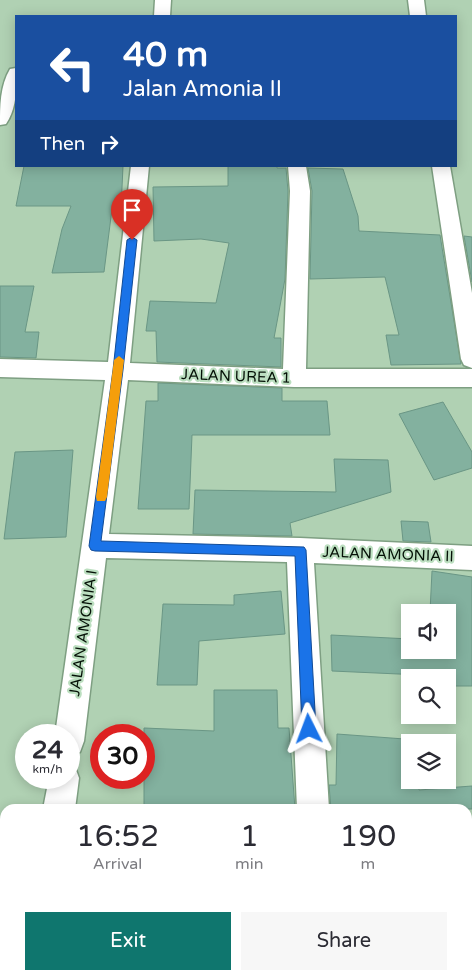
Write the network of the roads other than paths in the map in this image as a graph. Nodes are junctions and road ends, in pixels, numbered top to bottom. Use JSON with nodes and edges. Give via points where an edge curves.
{"nodes":[{"id":1,"x":163,"y":0,"type":"edge"},
{"id":2,"x":416,"y":0,"type":"edge"},
{"id":3,"x":162,"y":15,"type":"edge"},
{"id":4,"x":418,"y":15,"type":"edge"},
{"id":5,"x":14,"y":67,"type":"edge"},
{"id":6,"x":0,"y":120,"type":"edge"},
{"id":7,"x":140,"y":167,"type":"edge"},
{"id":8,"x":298,"y":167,"type":"edge"},
{"id":9,"x":441,"y":167,"type":"edge"},
{"id":10,"x":472,"y":359,"type":"edge"},
{"id":11,"x":0,"y":368,"type":"edge"},
{"id":12,"x":118,"y":370,"type":"junction"},
{"id":13,"x":294,"y":378,"type":"junction"},
{"id":14,"x":472,"y":378,"type":"edge"},
{"id":15,"x":95,"y":546,"type":"junction"},
{"id":16,"x":300,"y":550,"type":"junction"},
{"id":17,"x":472,"y":558,"type":"edge"},
{"id":18,"x":71,"y":724,"type":"edge"},
{"id":19,"x":62,"y":789,"type":"edge"},
{"id":20,"x":60,"y":804,"type":"edge"},
{"id":21,"x":313,"y":804,"type":"edge"}],
"edges":[{"from":1,"to":3,"type":"street"},
{"from":2,"to":4,"type":"street"},
{"from":5,"to":6,"type":"street"},
{"from":7,"to":12,"type":"street","name":"JALAN AMONIA I"},
{"from":8,"to":13,"type":"street"},
{"from":9,"to":10,"type":"street"},
{"from":11,"to":12,"type":"street","name":"JALAN UREA 1"},
{"from":12,"to":13,"type":"street","name":"JALAN UREA 1"},
{"from":12,"to":15,"type":"street","name":"JALAN AMONIA I"},
{"from":13,"to":14,"type":"street","name":"JALAN UREA 1"},
{"from":15,"to":16,"type":"street","name":"JALAN AMONIA II"},
{"from":15,"to":18,"type":"street","name":"JALAN AMONIA I"},
{"from":16,"to":17,"type":"street","name":"JALAN AMONIA II"},
{"from":16,"to":21,"type":"street"},
{"from":19,"to":20,"type":"street"}]}
